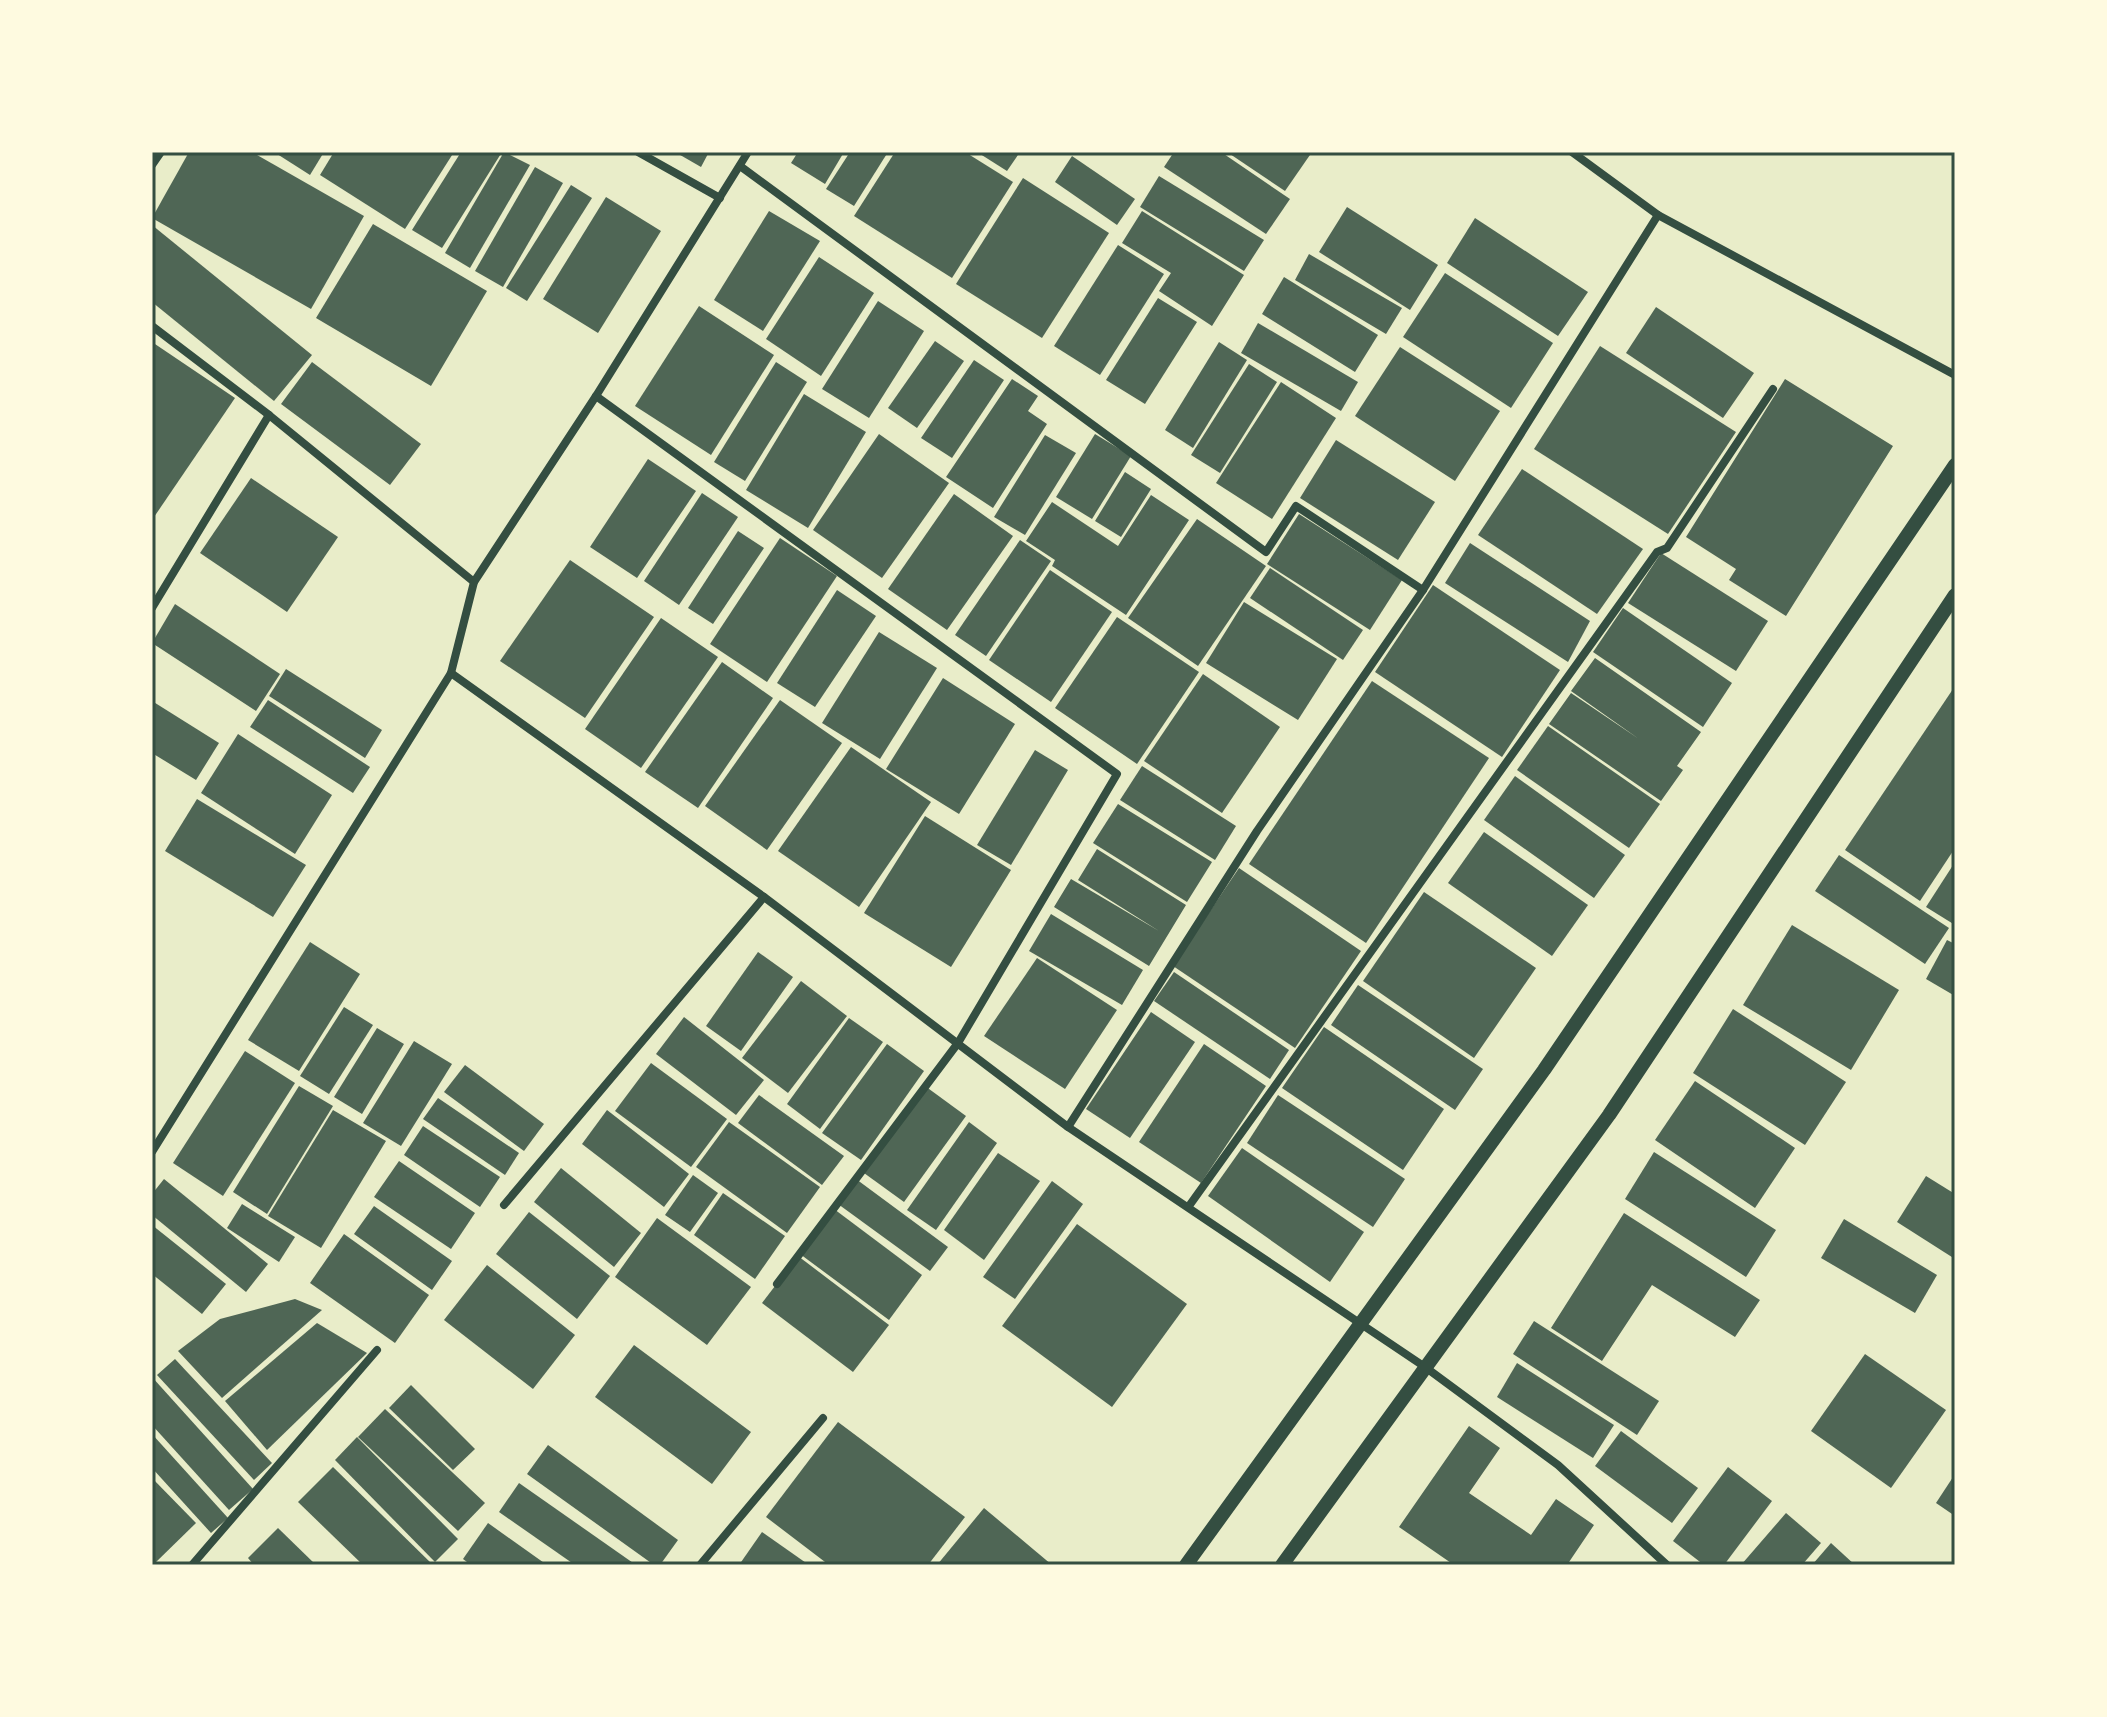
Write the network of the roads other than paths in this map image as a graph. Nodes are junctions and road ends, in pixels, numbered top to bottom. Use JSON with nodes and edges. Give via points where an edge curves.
{"nodes":[{"id":1,"x":161,"y":152,"type":"edge"},
{"id":2,"x":638,"y":152,"type":"edge"},
{"id":3,"x":748,"y":152,"type":"edge"},
{"id":4,"x":1572,"y":152,"type":"edge"},
{"id":5,"x":152,"y":165,"type":"edge"},
{"id":6,"x":740,"y":166,"type":"junction"},
{"id":7,"x":720,"y":198,"type":"junction"},
{"id":8,"x":1658,"y":215,"type":"junction"},
{"id":9,"x":152,"y":326,"type":"edge"},
{"id":10,"x":1955,"y":375,"type":"edge"},
{"id":11,"x":1773,"y":389,"type":"dead end"},
{"id":12,"x":596,"y":396,"type":"junction"},
{"id":13,"x":269,"y":415,"type":"junction"},
{"id":14,"x":1953,"y":472,"type":"edge"},
{"id":15,"x":474,"y":582,"type":"junction"},
{"id":16,"x":1423,"y":590,"type":"junction"},
{"id":17,"x":1955,"y":595,"type":"edge"},
{"id":18,"x":152,"y":608,"type":"edge"},
{"id":19,"x":451,"y":673,"type":"junction"},
{"id":20,"x":764,"y":897,"type":"junction"},
{"id":21,"x":958,"y":1043,"type":"junction"},
{"id":22,"x":1068,"y":1127,"type":"junction"},
{"id":23,"x":152,"y":1152,"type":"edge"},
{"id":24,"x":504,"y":1205,"type":"dead end"},
{"id":25,"x":1189,"y":1206,"type":"junction"},
{"id":26,"x":777,"y":1284,"type":"dead end"},
{"id":27,"x":1361,"y":1322,"type":"junction"},
{"id":28,"x":377,"y":1350,"type":"dead end"},
{"id":29,"x":1425,"y":1367,"type":"junction"},
{"id":30,"x":823,"y":1418,"type":"dead end"},
{"id":31,"x":192,"y":1565,"type":"edge"},
{"id":32,"x":700,"y":1565,"type":"edge"},
{"id":33,"x":1186,"y":1565,"type":"edge"},
{"id":34,"x":1282,"y":1565,"type":"edge"},
{"id":35,"x":1667,"y":1565,"type":"edge"}],
"edges":[{"from":1,"to":5,"type":"street"},
{"from":2,"to":7,"type":"street"},
{"from":3,"to":6,"type":"street"},
{"from":4,"to":8,"type":"street"},
{"from":6,"to":7,"type":"street"},
{"from":6,"to":16,"type":"street","via":[[1266,552],[1296,506]]},
{"from":7,"to":12,"type":"street"},
{"from":8,"to":10,"type":"street"},
{"from":8,"to":16,"type":"street"},
{"from":9,"to":13,"type":"street"},
{"from":11,"to":25,"type":"street","via":[[1667,548],[1657,552]]},
{"from":12,"to":15,"type":"street"},
{"from":12,"to":21,"type":"street","via":[[1117,774]]},
{"from":13,"to":15,"type":"street"},
{"from":13,"to":18,"type":"street"},
{"from":14,"to":27,"type":"street","via":[[1544,1070]]},
{"from":15,"to":19,"type":"street"},
{"from":16,"to":22,"type":"street","via":[[1257,831]]},
{"from":17,"to":29,"type":"street","via":[[1609,1115]]},
{"from":19,"to":20,"type":"street"},
{"from":19,"to":23,"type":"street"},
{"from":20,"to":21,"type":"street"},
{"from":20,"to":24,"type":"street"},
{"from":21,"to":22,"type":"street"},
{"from":21,"to":26,"type":"street"},
{"from":22,"to":25,"type":"street"},
{"from":25,"to":27,"type":"street"},
{"from":27,"to":29,"type":"street"},
{"from":27,"to":33,"type":"street"},
{"from":28,"to":31,"type":"street"},
{"from":29,"to":34,"type":"street"},
{"from":29,"to":35,"type":"street","via":[[1558,1465]]},
{"from":30,"to":32,"type":"street"}]}
